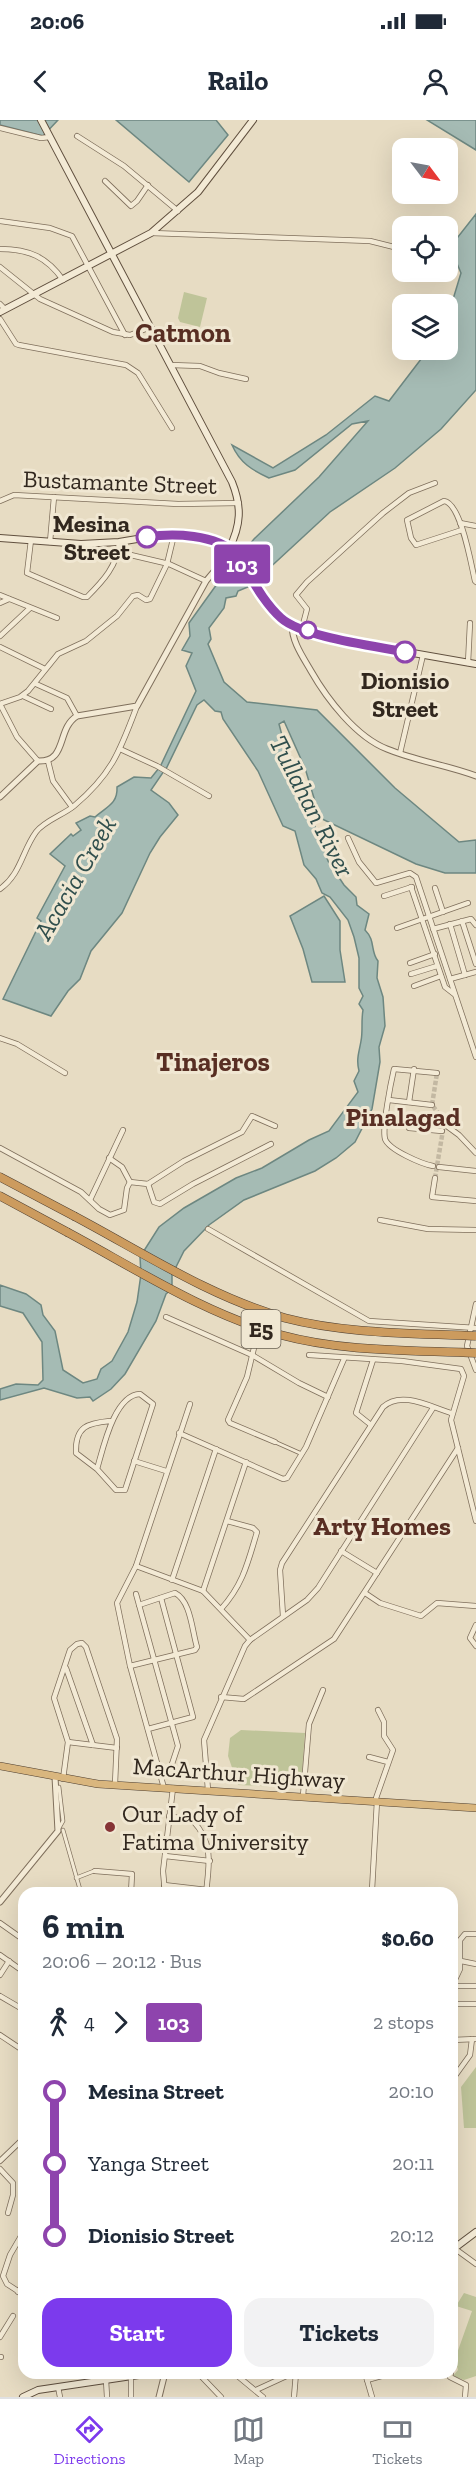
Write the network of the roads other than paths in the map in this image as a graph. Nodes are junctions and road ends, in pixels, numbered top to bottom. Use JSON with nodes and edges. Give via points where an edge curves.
{"nodes":[{"id":1,"x":41,"y":120,"type":"edge"},
{"id":2,"x":253,"y":120,"type":"edge"},
{"id":3,"x":0,"y":128,"type":"edge"},
{"id":4,"x":49,"y":134,"type":"junction"},
{"id":5,"x":77,"y":136,"type":"dead end"},
{"id":6,"x":105,"y":181,"type":"dead end"},
{"id":7,"x":148,"y":185,"type":"junction"},
{"id":8,"x":178,"y":212,"type":"junction"},
{"id":9,"x":0,"y":221,"type":"edge"},
{"id":10,"x":151,"y":234,"type":"junction"},
{"id":11,"x":392,"y":246,"type":"edge"},
{"id":12,"x":0,"y":249,"type":"edge"},
{"id":13,"x":113,"y":255,"type":"junction"},
{"id":14,"x":0,"y":267,"type":"edge"},
{"id":15,"x":90,"y":267,"type":"junction"},
{"id":16,"x":63,"y":280,"type":"junction"},
{"id":17,"x":34,"y":295,"type":"junction"},
{"id":18,"x":2,"y":308,"type":"edge"},
{"id":19,"x":0,"y":319,"type":"edge"},
{"id":20,"x":150,"y":327,"type":"junction"},
{"id":21,"x":125,"y":335,"type":"junction"},
{"id":22,"x":171,"y":365,"type":"junction"},
{"id":23,"x":246,"y":379,"type":"dead end"},
{"id":24,"x":172,"y":428,"type":"dead end"},
{"id":25,"x":435,"y":483,"type":"dead end"},
{"id":26,"x":54,"y":497,"type":"junction"},
{"id":27,"x":0,"y":501,"type":"edge"},
{"id":28,"x":240,"y":504,"type":"junction"},
{"id":29,"x":460,"y":524,"type":"junction"},
{"id":30,"x":476,"y":526,"type":"edge"},
{"id":31,"x":462,"y":530,"type":"junction"},
{"id":32,"x":174,"y":534,"type":"junction"},
{"id":33,"x":0,"y":538,"type":"edge"},
{"id":34,"x":31,"y":540,"type":"junction"},
{"id":35,"x":50,"y":542,"type":"junction"},
{"id":36,"x":118,"y":542,"type":"junction"},
{"id":37,"x":229,"y":549,"type":"junction"},
{"id":38,"x":118,"y":552,"type":"junction"},
{"id":39,"x":167,"y":564,"type":"junction"},
{"id":40,"x":206,"y":581,"type":"junction"},
{"id":41,"x":476,"y":582,"type":"edge"},
{"id":42,"x":0,"y":595,"type":"edge"},
{"id":43,"x":9,"y":599,"type":"junction"},
{"id":44,"x":0,"y":603,"type":"edge"},
{"id":45,"x":30,"y":608,"type":"junction"},
{"id":46,"x":57,"y":618,"type":"dead end"},
{"id":47,"x":470,"y":623,"type":"dead end"},
{"id":48,"x":292,"y":625,"type":"junction"},
{"id":49,"x":302,"y":628,"type":"junction"},
{"id":50,"x":0,"y":636,"type":"edge"},
{"id":51,"x":0,"y":647,"type":"edge"},
{"id":52,"x":423,"y":655,"type":"junction"},
{"id":53,"x":468,"y":663,"type":"junction"},
{"id":54,"x":476,"y":664,"type":"edge"},
{"id":55,"x":45,"y":669,"type":"junction"},
{"id":56,"x":36,"y":684,"type":"junction"},
{"id":57,"x":22,"y":696,"type":"junction"},
{"id":58,"x":137,"y":706,"type":"junction"},
{"id":59,"x":51,"y":709,"type":"dead end"},
{"id":60,"x":77,"y":716,"type":"junction"},
{"id":61,"x":120,"y":749,"type":"junction"},
{"id":62,"x":400,"y":753,"type":"junction"},
{"id":63,"x":38,"y":761,"type":"junction"},
{"id":64,"x":48,"y":761,"type":"junction"},
{"id":65,"x":476,"y":776,"type":"edge"},
{"id":66,"x":209,"y":796,"type":"dead end"},
{"id":67,"x":0,"y":797,"type":"edge"},
{"id":68,"x":72,"y":807,"type":"junction"},
{"id":69,"x":348,"y":838,"type":"dead end"},
{"id":70,"x":418,"y":885,"type":"junction"},
{"id":71,"x":411,"y":887,"type":"junction"},
{"id":72,"x":435,"y":888,"type":"dead end"},
{"id":73,"x":0,"y":889,"type":"edge"},
{"id":74,"x":384,"y":896,"type":"dead end"},
{"id":75,"x":468,"y":903,"type":"dead end"},
{"id":76,"x":443,"y":912,"type":"junction"},
{"id":77,"x":429,"y":917,"type":"junction"},
{"id":78,"x":422,"y":919,"type":"junction"},
{"id":79,"x":462,"y":921,"type":"junction"},
{"id":80,"x":450,"y":924,"type":"junction"},
{"id":81,"x":476,"y":925,"type":"edge"},
{"id":82,"x":397,"y":928,"type":"dead end"},
{"id":83,"x":433,"y":929,"type":"junction"},
{"id":84,"x":440,"y":952,"type":"junction"},
{"id":85,"x":434,"y":955,"type":"junction"},
{"id":86,"x":410,"y":963,"type":"dead end"},
{"id":87,"x":476,"y":964,"type":"edge"},
{"id":88,"x":437,"y":966,"type":"junction"},
{"id":89,"x":476,"y":972,"type":"edge"},
{"id":90,"x":411,"y":974,"type":"dead end"},
{"id":91,"x":465,"y":975,"type":"junction"},
{"id":92,"x":441,"y":976,"type":"junction"},
{"id":93,"x":450,"y":979,"type":"junction"},
{"id":94,"x":414,"y":986,"type":"dead end"},
{"id":95,"x":456,"y":996,"type":"junction"},
{"id":96,"x":0,"y":1038,"type":"edge"},
{"id":97,"x":476,"y":1057,"type":"edge"},
{"id":98,"x":414,"y":1069,"type":"junction"},
{"id":99,"x":65,"y":1073,"type":"dead end"},
{"id":100,"x":437,"y":1073,"type":"dead end"},
{"id":101,"x":389,"y":1100,"type":"junction"},
{"id":102,"x":409,"y":1102,"type":"junction"},
{"id":103,"x":432,"y":1105,"type":"dead end"},
{"id":104,"x":444,"y":1124,"type":"dead end"},
{"id":105,"x":275,"y":1126,"type":"dead end"},
{"id":106,"x":409,"y":1128,"type":"dead end"},
{"id":107,"x":123,"y":1130,"type":"dead end"},
{"id":108,"x":442,"y":1131,"type":"dead end"},
{"id":109,"x":271,"y":1144,"type":"dead end"},
{"id":110,"x":0,"y":1148,"type":"edge"},
{"id":111,"x":476,"y":1153,"type":"edge"},
{"id":112,"x":109,"y":1158,"type":"junction"},
{"id":113,"x":476,"y":1171,"type":"edge"},
{"id":114,"x":0,"y":1177,"type":"edge"},
{"id":115,"x":435,"y":1178,"type":"tunnel mouth"},
{"id":116,"x":130,"y":1182,"type":"junction"},
{"id":117,"x":148,"y":1184,"type":"junction"},
{"id":118,"x":0,"y":1196,"type":"edge"},
{"id":119,"x":90,"y":1200,"type":"junction"},
{"id":120,"x":476,"y":1201,"type":"edge"},
{"id":121,"x":380,"y":1220,"type":"dead end"},
{"id":122,"x":208,"y":1229,"type":"dead end"},
{"id":123,"x":476,"y":1230,"type":"edge"},
{"id":124,"x":476,"y":1304,"type":"edge"},
{"id":125,"x":166,"y":1317,"type":"dead end"},
{"id":126,"x":470,"y":1328,"type":"junction"},
{"id":127,"x":476,"y":1328,"type":"edge"},
{"id":128,"x":258,"y":1331,"type":"dead end"},
{"id":129,"x":476,"y":1336,"type":"edge"},
{"id":130,"x":476,"y":1353,"type":"edge"},
{"id":131,"x":252,"y":1355,"type":"junction"},
{"id":132,"x":309,"y":1355,"type":"dead end"},
{"id":133,"x":344,"y":1359,"type":"junction"},
{"id":134,"x":373,"y":1360,"type":"junction"},
{"id":135,"x":476,"y":1370,"type":"edge"},
{"id":136,"x":328,"y":1397,"type":"junction"},
{"id":137,"x":190,"y":1404,"type":"dead end"},
{"id":138,"x":433,"y":1408,"type":"junction"},
{"id":139,"x":451,"y":1413,"type":"junction"},
{"id":140,"x":110,"y":1421,"type":"junction"},
{"id":141,"x":371,"y":1425,"type":"junction"},
{"id":142,"x":179,"y":1433,"type":"junction"},
{"id":143,"x":275,"y":1442,"type":"joint"},
{"id":144,"x":458,"y":1448,"type":"junction"},
{"id":145,"x":216,"y":1449,"type":"junction"},
{"id":146,"x":302,"y":1454,"type":"junction"},
{"id":147,"x":134,"y":1461,"type":"junction"},
{"id":148,"x":246,"y":1462,"type":"junction"},
{"id":149,"x":97,"y":1469,"type":"junction"},
{"id":150,"x":166,"y":1471,"type":"junction"},
{"id":151,"x":227,"y":1521,"type":"junction"},
{"id":152,"x":476,"y":1521,"type":"edge"},
{"id":153,"x":341,"y":1551,"type":"junction"},
{"id":154,"x":136,"y":1566,"type":"junction"},
{"id":155,"x":377,"y":1573,"type":"junction"},
{"id":156,"x":172,"y":1580,"type":"junction"},
{"id":157,"x":203,"y":1591,"type":"junction"},
{"id":158,"x":365,"y":1593,"type":"junction"},
{"id":159,"x":136,"y":1594,"type":"dead end"},
{"id":160,"x":160,"y":1598,"type":"junction"},
{"id":161,"x":139,"y":1605,"type":"junction"},
{"id":162,"x":476,"y":1606,"type":"edge"},
{"id":163,"x":221,"y":1609,"type":"junction"},
{"id":164,"x":283,"y":1616,"type":"junction"},
{"id":165,"x":476,"y":1625,"type":"edge"},
{"id":166,"x":250,"y":1640,"type":"junction"},
{"id":167,"x":476,"y":1646,"type":"edge"},
{"id":168,"x":176,"y":1653,"type":"junction"},
{"id":169,"x":154,"y":1659,"type":"junction"},
{"id":170,"x":130,"y":1666,"type":"junction"},
{"id":171,"x":66,"y":1668,"type":"junction"},
{"id":172,"x":323,"y":1690,"type":"dead end"},
{"id":173,"x":221,"y":1697,"type":"junction"},
{"id":174,"x":378,"y":1710,"type":"dead end"},
{"id":175,"x":171,"y":1723,"type":"junction"},
{"id":176,"x":148,"y":1729,"type":"junction"},
{"id":177,"x":68,"y":1742,"type":"junction"},
{"id":178,"x":93,"y":1745,"type":"junction"},
{"id":179,"x":117,"y":1749,"type":"junction"},
{"id":180,"x":369,"y":1756,"type":"dead end"},
{"id":181,"x":388,"y":1762,"type":"junction"},
{"id":182,"x":172,"y":1764,"type":"dead end"},
{"id":183,"x":0,"y":1766,"type":"edge"},
{"id":184,"x":59,"y":1778,"type":"junction"},
{"id":185,"x":115,"y":1784,"type":"junction"},
{"id":186,"x":59,"y":1787,"type":"dead end"},
{"id":187,"x":164,"y":1788,"type":"junction"},
{"id":188,"x":173,"y":1788,"type":"junction"},
{"id":189,"x":208,"y":1790,"type":"junction"},
{"id":190,"x":303,"y":1797,"type":"junction"},
{"id":191,"x":376,"y":1801,"type":"junction"},
{"id":192,"x":476,"y":1808,"type":"edge"},
{"id":193,"x":169,"y":1816,"type":"junction"},
{"id":194,"x":60,"y":1830,"type":"junction"},
{"id":195,"x":165,"y":1856,"type":"junction"},
{"id":196,"x":210,"y":1861,"type":"junction"},
{"id":197,"x":95,"y":1871,"type":"joint"},
{"id":198,"x":76,"y":1878,"type":"junction"},
{"id":199,"x":164,"y":1885,"type":"joint"},
{"id":200,"x":79,"y":1887,"type":"edge"},
{"id":201,"x":131,"y":1887,"type":"edge"},
{"id":202,"x":176,"y":1887,"type":"edge"},
{"id":203,"x":207,"y":1887,"type":"edge"},
{"id":204,"x":372,"y":1887,"type":"edge"},
{"id":205,"x":0,"y":1902,"type":"edge"},
{"id":206,"x":0,"y":1923,"type":"edge"},
{"id":207,"x":476,"y":1934,"type":"edge"},
{"id":208,"x":18,"y":1936,"type":"edge"},
{"id":209,"x":0,"y":1955,"type":"edge"},
{"id":210,"x":9,"y":1961,"type":"junction"},
{"id":211,"x":461,"y":1961,"type":"junction"},
{"id":212,"x":476,"y":1964,"type":"edge"},
{"id":213,"x":18,"y":1968,"type":"edge"},
{"id":214,"x":0,"y":1975,"type":"edge"},
{"id":215,"x":458,"y":1975,"type":"edge"},
{"id":216,"x":458,"y":1986,"type":"edge"},
{"id":217,"x":476,"y":1986,"type":"edge"},
{"id":218,"x":0,"y":1996,"type":"edge"},
{"id":219,"x":458,"y":2004,"type":"edge"},
{"id":220,"x":476,"y":2004,"type":"edge"},
{"id":221,"x":18,"y":2006,"type":"edge"},
{"id":222,"x":0,"y":2036,"type":"edge"},
{"id":223,"x":474,"y":2039,"type":"edge"},
{"id":224,"x":458,"y":2040,"type":"edge"},
{"id":225,"x":18,"y":2047,"type":"edge"},
{"id":226,"x":458,"y":2072,"type":"edge"},
{"id":227,"x":18,"y":2144,"type":"edge"},
{"id":228,"x":0,"y":2161,"type":"edge"},
{"id":229,"x":0,"y":2169,"type":"edge"},
{"id":230,"x":8,"y":2212,"type":"dead end"},
{"id":231,"x":476,"y":2232,"type":"edge"},
{"id":232,"x":18,"y":2243,"type":"edge"},
{"id":233,"x":458,"y":2245,"type":"edge"},
{"id":234,"x":458,"y":2252,"type":"edge"},
{"id":235,"x":476,"y":2264,"type":"edge"},
{"id":236,"x":18,"y":2292,"type":"edge"},
{"id":237,"x":13,"y":2316,"type":"dead end"},
{"id":238,"x":0,"y":2337,"type":"edge"},
{"id":239,"x":114,"y":2379,"type":"edge"},
{"id":240,"x":131,"y":2379,"type":"edge"},
{"id":241,"x":164,"y":2379,"type":"edge"},
{"id":242,"x":204,"y":2379,"type":"edge"},
{"id":243,"x":242,"y":2379,"type":"edge"},
{"id":244,"x":280,"y":2379,"type":"edge"},
{"id":245,"x":294,"y":2379,"type":"edge"},
{"id":246,"x":371,"y":2379,"type":"edge"},
{"id":247,"x":454,"y":2379,"type":"edge"},
{"id":248,"x":106,"y":2380,"type":"junction"},
{"id":249,"x":367,"y":2380,"type":"joint"},
{"id":250,"x":58,"y":2386,"type":"junction"},
{"id":251,"x":255,"y":2390,"type":"junction"},
{"id":252,"x":23,"y":2397,"type":"edge"},
{"id":253,"x":60,"y":2397,"type":"edge"},
{"id":254,"x":107,"y":2397,"type":"edge"},
{"id":255,"x":131,"y":2397,"type":"edge"},
{"id":256,"x":159,"y":2397,"type":"edge"},
{"id":257,"x":221,"y":2397,"type":"edge"},
{"id":258,"x":263,"y":2397,"type":"edge"},
{"id":259,"x":294,"y":2397,"type":"edge"},
{"id":260,"x":372,"y":2397,"type":"edge"},
{"id":261,"x":465,"y":2397,"type":"edge"}],
"edges":[{"from":1,"to":4,"type":"main road"},
{"from":2,"to":8,"type":"main road","via":[[203,187]]},
{"from":3,"to":4,"type":"street","via":[[41,138]]},
{"from":4,"to":13,"type":"main road"},
{"from":5,"to":7,"type":"street"},
{"from":6,"to":7,"type":"street","via":[[131,206]]},
{"from":7,"to":8,"type":"street"},
{"from":8,"to":10,"type":"main road"},
{"from":9,"to":15,"type":"street","via":[[69,233]]},
{"from":10,"to":11,"type":"street","via":[[370,241]]},
{"from":10,"to":13,"type":"main road"},
{"from":12,"to":16,"type":"street","via":[[43,258]]},
{"from":13,"to":15,"type":"main road"},
{"from":13,"to":20,"type":"main road"},
{"from":14,"to":17,"type":"street"},
{"from":15,"to":16,"type":"main road"},
{"from":15,"to":21,"type":"street"},
{"from":16,"to":17,"type":"main road"},
{"from":17,"to":18,"type":"main road"},
{"from":17,"to":21,"type":"street"},
{"from":19,"to":24,"type":"street","via":[[16,344],[132,368]]},
{"from":20,"to":21,"type":"street"},
{"from":20,"to":22,"type":"main road"},
{"from":22,"to":23,"type":"street","via":[[200,366]]},
{"from":22,"to":28,"type":"main road"},
{"from":25,"to":49,"type":"street","via":[[409,494],[382,513],[307,582],[296,595],[308,609]]},
{"from":26,"to":27,"type":"street","name":"Bustamante Street","via":[[14,495]]},
{"from":26,"to":28,"type":"street","name":"Bustamante Street"},
{"from":26,"to":35,"type":"street"},
{"from":28,"to":37,"type":"main road","via":[[238,528]]},
{"from":29,"to":30,"type":"street"},
{"from":29,"to":31,"type":"street"},
{"from":29,"to":31,"type":"street","via":[[454,506],[444,501],[409,518],[407,526],[414,544]]},
{"from":31,"to":41,"type":"street"},
{"from":32,"to":36,"type":"main road"},
{"from":32,"to":37,"type":"main road","via":[[194,536]]},
{"from":32,"to":39,"type":"street"},
{"from":33,"to":34,"type":"main road"},
{"from":34,"to":35,"type":"main road"},
{"from":34,"to":38,"type":"street","via":[[27,573],[83,597],[111,569]]},
{"from":35,"to":36,"type":"main road"},
{"from":36,"to":38,"type":"street"},
{"from":37,"to":40,"type":"street"},
{"from":37,"to":48,"type":"main road","via":[[275,612]]},
{"from":38,"to":39,"type":"street"},
{"from":39,"to":40,"type":"street"},
{"from":39,"to":55,"type":"street","via":[[150,599],[134,596],[117,616],[86,641],[58,654]]},
{"from":40,"to":58,"type":"street"},
{"from":42,"to":43,"type":"street"},
{"from":43,"to":44,"type":"street"},
{"from":43,"to":45,"type":"street"},
{"from":45,"to":46,"type":"street"},
{"from":45,"to":50,"type":"street"},
{"from":47,"to":53,"type":"street"},
{"from":48,"to":49,"type":"main road"},
{"from":48,"to":62,"type":"street","via":[[301,654],[338,712],[385,748]]},
{"from":49,"to":52,"type":"main road","via":[[350,642]]},
{"from":51,"to":55,"type":"street"},
{"from":52,"to":53,"type":"main road"},
{"from":52,"to":62,"type":"street"},
{"from":53,"to":54,"type":"main road"},
{"from":55,"to":56,"type":"street"},
{"from":56,"to":57,"type":"street"},
{"from":56,"to":60,"type":"street","via":[[67,698]]},
{"from":57,"to":59,"type":"street"},
{"from":57,"to":63,"type":"street","via":[[0,704],[17,737]]},
{"from":58,"to":60,"type":"street"},
{"from":58,"to":61,"type":"street"},
{"from":60,"to":64,"type":"street","via":[[68,724],[57,754]]},
{"from":61,"to":66,"type":"street"},
{"from":61,"to":68,"type":"street","via":[[106,775]]},
{"from":62,"to":65,"type":"street"},
{"from":63,"to":64,"type":"street"},
{"from":63,"to":67,"type":"street"},
{"from":64,"to":68,"type":"street","via":[[53,781]]},
{"from":68,"to":73,"type":"street","via":[[37,831],[16,873]]},
{"from":69,"to":70,"type":"street","via":[[359,862],[376,883],[410,873]]},
{"from":70,"to":71,"type":"street"},
{"from":70,"to":77,"type":"street"},
{"from":71,"to":74,"type":"street"},
{"from":71,"to":78,"type":"street"},
{"from":72,"to":76,"type":"street"},
{"from":75,"to":76,"type":"street"},
{"from":76,"to":77,"type":"street"},
{"from":77,"to":78,"type":"street"},
{"from":77,"to":83,"type":"street"},
{"from":78,"to":82,"type":"street"},
{"from":78,"to":85,"type":"street"},
{"from":79,"to":80,"type":"street"},
{"from":79,"to":81,"type":"street","via":[[471,919]]},
{"from":79,"to":87,"type":"street"},
{"from":80,"to":83,"type":"street"},
{"from":80,"to":91,"type":"street"},
{"from":83,"to":84,"type":"street"},
{"from":84,"to":85,"type":"street"},
{"from":84,"to":93,"type":"street"},
{"from":85,"to":86,"type":"street"},
{"from":85,"to":88,"type":"street"},
{"from":88,"to":90,"type":"street"},
{"from":88,"to":92,"type":"street"},
{"from":89,"to":91,"type":"street"},
{"from":91,"to":93,"type":"street"},
{"from":92,"to":94,"type":"street"},
{"from":92,"to":95,"type":"street","via":[[445,987]]},
{"from":93,"to":95,"type":"street"},
{"from":95,"to":97,"type":"street"},
{"from":96,"to":99,"type":"street"},
{"from":98,"to":100,"type":"street"},
{"from":98,"to":101,"type":"street","via":[[394,1069]]},
{"from":98,"to":102,"type":"street"},
{"from":101,"to":102,"type":"street"},
{"from":101,"to":113,"type":"street","via":[[385,1133],[388,1144],[414,1160],[436,1167]]},
{"from":102,"to":103,"type":"street"},
{"from":104,"to":111,"type":"street"},
{"from":105,"to":117,"type":"street","via":[[252,1116],[242,1132]]},
{"from":106,"to":108,"type":"street"},
{"from":107,"to":112,"type":"street"},
{"from":109,"to":117,"type":"street","via":[[160,1204],[154,1202]]},
{"from":110,"to":119,"type":"street"},
{"from":112,"to":116,"type":"street","via":[[122,1167]]},
{"from":112,"to":119,"type":"street"},
{"from":114,"to":129,"type":"highway","number":"E5","bridge":true,"via":[[180,1273],[266,1312],[340,1328]]},
{"from":115,"to":120,"type":"street","via":[[432,1197]]},
{"from":116,"to":117,"type":"street"},
{"from":116,"to":119,"type":"street","via":[[125,1207],[117,1214],[110,1215]]},
{"from":118,"to":130,"type":"highway","number":"E5","bridge":true,"via":[[172,1289],[262,1329],[311,1341],[371,1348]]},
{"from":121,"to":123,"type":"street","via":[[419,1228]]},
{"from":122,"to":126,"type":"street","via":[[369,1321]]},
{"from":124,"to":126,"type":"street"},
{"from":125,"to":131,"type":"street"},
{"from":126,"to":127,"type":"street"},
{"from":126,"to":135,"type":"street","via":[[467,1346]]},
{"from":128,"to":131,"type":"street"},
{"from":131,"to":136,"type":"street"},
{"from":131,"to":143,"type":"street","via":[[228,1420]]},
{"from":132,"to":133,"type":"street"},
{"from":133,"to":134,"type":"street"},
{"from":133,"to":136,"type":"street"},
{"from":134,"to":139,"type":"street","via":[[461,1369],[464,1376]]},
{"from":134,"to":141,"type":"street","via":[[356,1413]]},
{"from":136,"to":146,"type":"street"},
{"from":137,"to":142,"type":"street"},
{"from":138,"to":139,"type":"street"},
{"from":138,"to":141,"type":"street","via":[[396,1399],[383,1407]]},
{"from":138,"to":153,"type":"street"},
{"from":139,"to":144,"type":"street"},
{"from":140,"to":147,"type":"street","via":[[134,1394],[151,1402],[153,1406]]},
{"from":140,"to":149,"type":"street"},
{"from":140,"to":149,"type":"street","via":[[84,1427],[76,1445],[76,1453]]},
{"from":141,"to":164,"type":"street","via":[[282,1563]]},
{"from":142,"to":145,"type":"street"},
{"from":142,"to":150,"type":"street"},
{"from":143,"to":146,"type":"street"},
{"from":144,"to":152,"type":"street"},
{"from":144,"to":155,"type":"street"},
{"from":145,"to":148,"type":"street"},
{"from":145,"to":156,"type":"street"},
{"from":146,"to":148,"type":"street","via":[[283,1479]]},
{"from":147,"to":149,"type":"street","via":[[125,1490],[120,1492]]},
{"from":147,"to":150,"type":"street"},
{"from":148,"to":151,"type":"street"},
{"from":150,"to":154,"type":"street"},
{"from":151,"to":157,"type":"street"},
{"from":151,"to":163,"type":"street","via":[[257,1532],[239,1587]]},
{"from":153,"to":155,"type":"street"},
{"from":153,"to":164,"type":"street","via":[[318,1588]]},
{"from":154,"to":156,"type":"street"},
{"from":154,"to":170,"type":"street","via":[[117,1606]]},
{"from":155,"to":158,"type":"street"},
{"from":156,"to":157,"type":"street"},
{"from":157,"to":163,"type":"street"},
{"from":158,"to":162,"type":"street","via":[[380,1603],[421,1617],[437,1603]]},
{"from":158,"to":173,"type":"street","via":[[334,1639],[244,1699]]},
{"from":159,"to":161,"type":"street"},
{"from":160,"to":161,"type":"street"},
{"from":160,"to":168,"type":"street"},
{"from":160,"to":168,"type":"street","via":[[175,1593],[186,1607],[197,1647]]},
{"from":161,"to":169,"type":"street"},
{"from":163,"to":166,"type":"street"},
{"from":164,"to":166,"type":"street"},
{"from":165,"to":167,"type":"street","via":[[470,1640]]},
{"from":166,"to":173,"type":"street"},
{"from":168,"to":169,"type":"street"},
{"from":168,"to":175,"type":"street","via":[[193,1717]]},
{"from":169,"to":170,"type":"street"},
{"from":169,"to":175,"type":"street"},
{"from":170,"to":176,"type":"street"},
{"from":171,"to":177,"type":"street","via":[[54,1698]]},
{"from":171,"to":178,"type":"street"},
{"from":171,"to":179,"type":"street","via":[[73,1646],[85,1645]]},
{"from":172,"to":190,"type":"street","via":[[309,1724]]},
{"from":173,"to":189,"type":"street","via":[[204,1740]]},
{"from":174,"to":181,"type":"street","via":[[384,1722],[384,1736],[393,1748]]},
{"from":175,"to":176,"type":"street"},
{"from":175,"to":182,"type":"street","via":[[178,1746]]},
{"from":176,"to":187,"type":"street"},
{"from":177,"to":178,"type":"street"},
{"from":177,"to":184,"type":"street"},
{"from":178,"to":179,"type":"street"},
{"from":179,"to":185,"type":"street"},
{"from":180,"to":181,"type":"street"},
{"from":181,"to":191,"type":"street"},
{"from":183,"to":184,"type":"highway","name":"MacArthur Highway"},
{"from":184,"to":185,"type":"highway","name":"MacArthur Highway"},
{"from":184,"to":194,"type":"street"},
{"from":185,"to":187,"type":"highway","name":"MacArthur Highway"},
{"from":186,"to":194,"type":"street","via":[[63,1821]]},
{"from":187,"to":188,"type":"highway","name":"MacArthur Highway"},
{"from":188,"to":189,"type":"highway","name":"MacArthur Highway"},
{"from":188,"to":193,"type":"street"},
{"from":189,"to":190,"type":"highway","name":"MacArthur Highway"},
{"from":190,"to":191,"type":"highway","name":"MacArthur Highway"},
{"from":191,"to":192,"type":"highway","name":"MacArthur Highway"},
{"from":191,"to":204,"type":"street"},
{"from":193,"to":195,"type":"street"},
{"from":193,"to":196,"type":"street","via":[[189,1818],[196,1823],[209,1846]]},
{"from":194,"to":198,"type":"street"},
{"from":194,"to":205,"type":"street"},
{"from":195,"to":196,"type":"street"},
{"from":195,"to":199,"type":"street"},
{"from":196,"to":203,"type":"street"},
{"from":197,"to":198,"type":"street"},
{"from":197,"to":201,"type":"street","via":[[132,1874]]},
{"from":198,"to":200,"type":"street"},
{"from":199,"to":202,"type":"street"},
{"from":206,"to":208,"type":"street"},
{"from":207,"to":211,"type":"street","via":[[465,1934],[460,1940]]},
{"from":209,"to":210,"type":"street"},
{"from":210,"to":213,"type":"street"},
{"from":210,"to":214,"type":"street"},
{"from":211,"to":212,"type":"street"},
{"from":211,"to":215,"type":"street"},
{"from":216,"to":217,"type":"street"},
{"from":218,"to":221,"type":"street"},
{"from":219,"to":220,"type":"street"},
{"from":222,"to":225,"type":"street"},
{"from":223,"to":224,"type":"street"},
{"from":223,"to":226,"type":"street","via":[[470,2055]]},
{"from":227,"to":228,"type":"street"},
{"from":229,"to":230,"type":"street","via":[[13,2183]]},
{"from":231,"to":233,"type":"main road"},
{"from":232,"to":236,"type":"street","via":[[3,2276]]},
{"from":234,"to":235,"type":"street"},
{"from":237,"to":238,"type":"street"},
{"from":239,"to":248,"type":"main road"},
{"from":240,"to":255,"type":"street"},
{"from":241,"to":256,"type":"street"},
{"from":242,"to":257,"type":"street"},
{"from":243,"to":251,"type":"street"},
{"from":244,"to":251,"type":"street"},
{"from":245,"to":259,"type":"street"},
{"from":246,"to":249,"type":"street"},
{"from":247,"to":261,"type":"street","via":[[466,2385]]},
{"from":248,"to":250,"type":"main road"},
{"from":248,"to":254,"type":"street"},
{"from":249,"to":260,"type":"street"},
{"from":250,"to":252,"type":"main road"},
{"from":250,"to":253,"type":"street"},
{"from":251,"to":258,"type":"street"}]}
